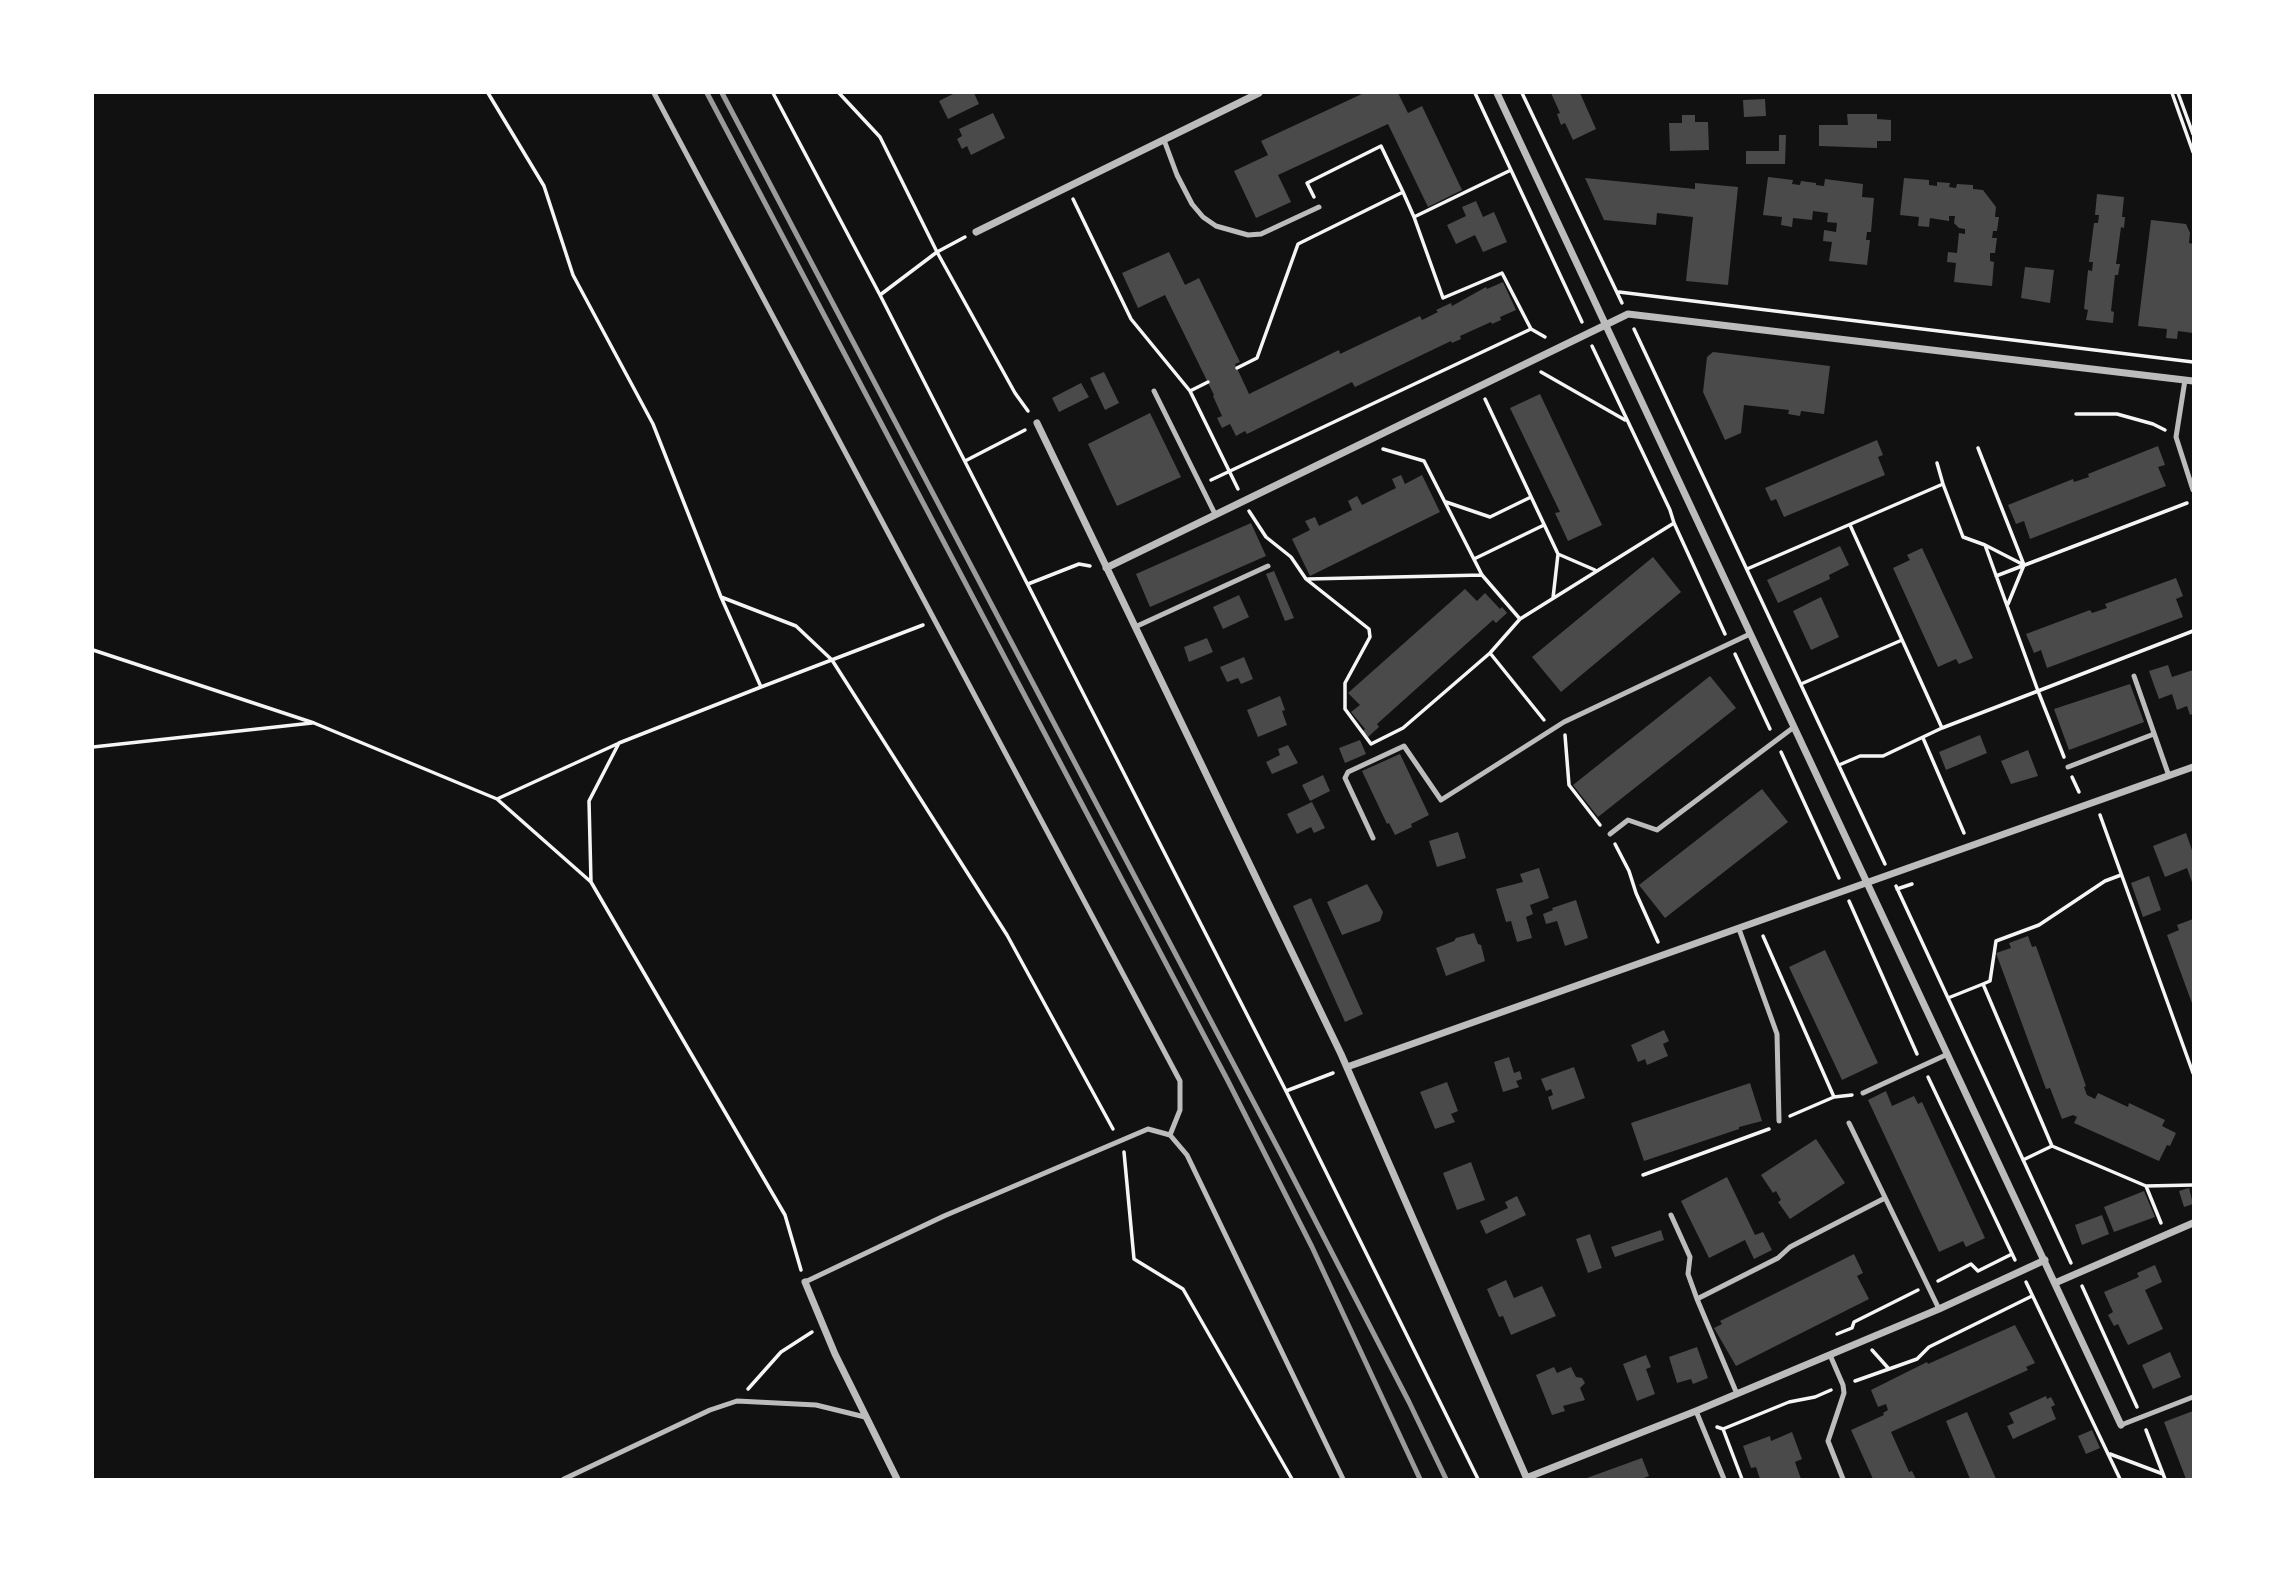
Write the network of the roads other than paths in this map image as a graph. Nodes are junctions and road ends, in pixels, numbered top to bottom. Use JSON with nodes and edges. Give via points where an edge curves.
{"nodes":[{"id":1,"x":654,"y":93,"type":"edge"},
{"id":2,"x":1259,"y":93,"type":"edge"},
{"id":3,"x":1497,"y":93,"type":"edge"},
{"id":4,"x":1164,"y":140,"type":"junction"},
{"id":5,"x":1319,"y":207,"type":"road end"},
{"id":6,"x":976,"y":232,"type":"road end"},
{"id":7,"x":1605,"y":324,"type":"junction"},
{"id":8,"x":2189,"y":380,"type":"edge"},
{"id":9,"x":1154,"y":391,"type":"dead end"},
{"id":10,"x":1037,"y":424,"type":"road end"},
{"id":11,"x":2193,"y":490,"type":"edge"},
{"id":12,"x":1214,"y":514,"type":"junction"},
{"id":13,"x":1268,"y":566,"type":"dead end"},
{"id":14,"x":1106,"y":568,"type":"junction"},
{"id":15,"x":1135,"y":627,"type":"junction"},
{"id":16,"x":1750,"y":634,"type":"junction"},
{"id":17,"x":2134,"y":676,"type":"dead end"},
{"id":18,"x":1794,"y":727,"type":"junction"},
{"id":19,"x":2154,"y":734,"type":"junction"},
{"id":20,"x":2068,"y":767,"type":"road end"},
{"id":21,"x":2193,"y":767,"type":"edge"},
{"id":22,"x":2169,"y":776,"type":"junction"},
{"id":23,"x":1610,"y":834,"type":"dead end"},
{"id":24,"x":1373,"y":838,"type":"dead end"},
{"id":25,"x":1867,"y":883,"type":"junction"},
{"id":26,"x":1738,"y":929,"type":"junction"},
{"id":27,"x":1948,"y":1054,"type":"junction"},
{"id":28,"x":1347,"y":1067,"type":"junction"},
{"id":29,"x":1863,"y":1093,"type":"dead end"},
{"id":30,"x":1779,"y":1121,"type":"road end"},
{"id":31,"x":1849,"y":1123,"type":"dead end"},
{"id":32,"x":1170,"y":1135,"type":"junction"},
{"id":33,"x":1885,"y":1198,"type":"junction"},
{"id":34,"x":1671,"y":1215,"type":"dead end"},
{"id":35,"x":2193,"y":1223,"type":"edge"},
{"id":36,"x":2045,"y":1260,"type":"junction"},
{"id":37,"x":805,"y":1282,"type":"joint"},
{"id":38,"x":2055,"y":1283,"type":"junction"},
{"id":39,"x":1697,"y":1299,"type":"junction"},
{"id":40,"x":1940,"y":1309,"type":"junction"},
{"id":41,"x":1830,"y":1355,"type":"junction"},
{"id":42,"x":1737,"y":1394,"type":"junction"},
{"id":43,"x":2193,"y":1397,"type":"edge"},
{"id":44,"x":1696,"y":1411,"type":"junction"},
{"id":45,"x":865,"y":1417,"type":"junction"},
{"id":46,"x":2121,"y":1425,"type":"joint"},
{"id":47,"x":565,"y":1479,"type":"edge"},
{"id":48,"x":897,"y":1479,"type":"edge"},
{"id":49,"x":1343,"y":1479,"type":"edge"},
{"id":50,"x":1526,"y":1479,"type":"edge"},
{"id":51,"x":1724,"y":1479,"type":"edge"},
{"id":52,"x":1843,"y":1479,"type":"edge"}],
"edges":[{"from":1,"to":32,"type":"lane","via":[[1180,1080],[1180,1110]]},
{"from":2,"to":4,"type":"street"},
{"from":3,"to":7,"type":"street"},
{"from":4,"to":5,"type":"lane","via":[[1192,204],[1216,226],[1261,234]]},
{"from":4,"to":6,"type":"street"},
{"from":7,"to":8,"type":"street","via":[[1628,314]]},
{"from":7,"to":12,"type":"street"},
{"from":7,"to":16,"type":"street"},
{"from":8,"to":11,"type":"lane","via":[[2176,437]]},
{"from":9,"to":12,"type":"lane"},
{"from":10,"to":14,"type":"street"},
{"from":12,"to":14,"type":"street"},
{"from":13,"to":15,"type":"lane"},
{"from":14,"to":15,"type":"street"},
{"from":15,"to":28,"type":"street"},
{"from":16,"to":18,"type":"street"},
{"from":16,"to":24,"type":"lane","via":[[1552,730],[1441,800],[1404,746],[1348,772],[1345,778]]},
{"from":17,"to":19,"type":"lane"},
{"from":18,"to":23,"type":"lane","via":[[1657,830],[1628,820]]},
{"from":18,"to":25,"type":"street"},
{"from":19,"to":20,"type":"lane"},
{"from":19,"to":22,"type":"lane"},
{"from":21,"to":22,"type":"street"},
{"from":22,"to":25,"type":"street"},
{"from":25,"to":26,"type":"street"},
{"from":25,"to":27,"type":"street"},
{"from":26,"to":28,"type":"street"},
{"from":26,"to":30,"type":"lane","via":[[1777,1034]]},
{"from":27,"to":29,"type":"lane"},
{"from":27,"to":36,"type":"street"},
{"from":28,"to":50,"type":"street"},
{"from":31,"to":33,"type":"lane"},
{"from":32,"to":37,"type":"lane","via":[[1148,1129],[944,1216]]},
{"from":32,"to":49,"type":"lane","via":[[1188,1155]]},
{"from":33,"to":39,"type":"lane"},
{"from":33,"to":40,"type":"lane"},
{"from":34,"to":39,"type":"lane","via":[[1690,1257],[1688,1274]]},
{"from":35,"to":38,"type":"street"},
{"from":36,"to":38,"type":"street"},
{"from":36,"to":40,"type":"street"},
{"from":37,"to":45,"type":"street"},
{"from":38,"to":46,"type":"street"},
{"from":39,"to":42,"type":"lane"},
{"from":40,"to":41,"type":"street"},
{"from":41,"to":42,"type":"street"},
{"from":41,"to":52,"type":"lane","via":[[1843,1385],[1828,1441]]},
{"from":42,"to":44,"type":"street"},
{"from":43,"to":46,"type":"lane"},
{"from":44,"to":50,"type":"street"},
{"from":44,"to":51,"type":"lane"},
{"from":45,"to":47,"type":"lane","via":[[816,1405],[737,1401]]},
{"from":45,"to":48,"type":"street"}]}
